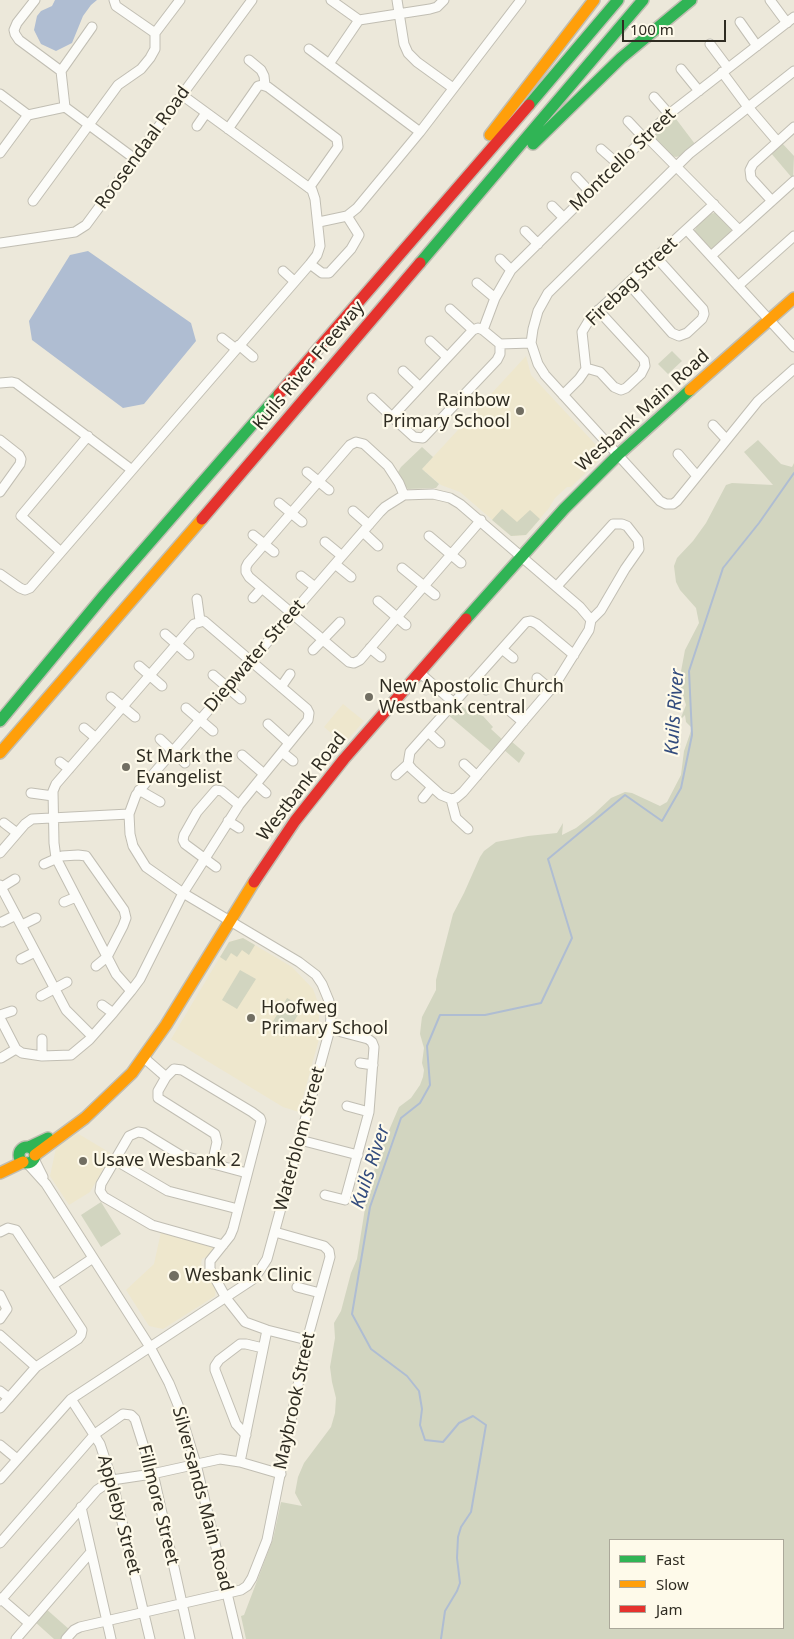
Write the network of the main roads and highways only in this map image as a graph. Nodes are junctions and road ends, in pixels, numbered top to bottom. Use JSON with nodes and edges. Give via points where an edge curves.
{"nodes":[{"id":1,"x":594,"y":0,"type":"edge"},
{"id":2,"x":618,"y":0,"type":"edge"},
{"id":3,"x":644,"y":0,"type":"edge"},
{"id":4,"x":691,"y":0,"type":"edge"},
{"id":5,"x":414,"y":269,"type":"junction"},
{"id":6,"x":386,"y":272,"type":"junction"},
{"id":7,"x":794,"y":298,"type":"edge"},
{"id":8,"x":521,"y":556,"type":"joint"},
{"id":9,"x":0,"y":721,"type":"edge"},
{"id":10,"x":0,"y":753,"type":"edge"},
{"id":11,"x":0,"y":1172,"type":"edge"}],
"edges":[{"from":1,"to":6,"type":"main road","via":[[406,240]]},
{"from":2,"to":6,"type":"main road","name":"Kuils River Freeway"},
{"from":3,"to":5,"type":"main road","name":"Kuils River Freeway"},
{"from":4,"to":5,"type":"main road","via":[[621,58],[545,131],[434,256]]},
{"from":5,"to":10,"type":"main road","name":"Kuils River Freeway"},
{"from":6,"to":9,"type":"main road","name":"Kuils River Freeway"},
{"from":7,"to":8,"type":"main road","name":"Wesbank Main Road","via":[[618,455]]},
{"from":8,"to":11,"type":"main road","name":"Westbank Road","via":[[294,821],[168,1022],[132,1073],[94,1111],[28,1157]]}]}
